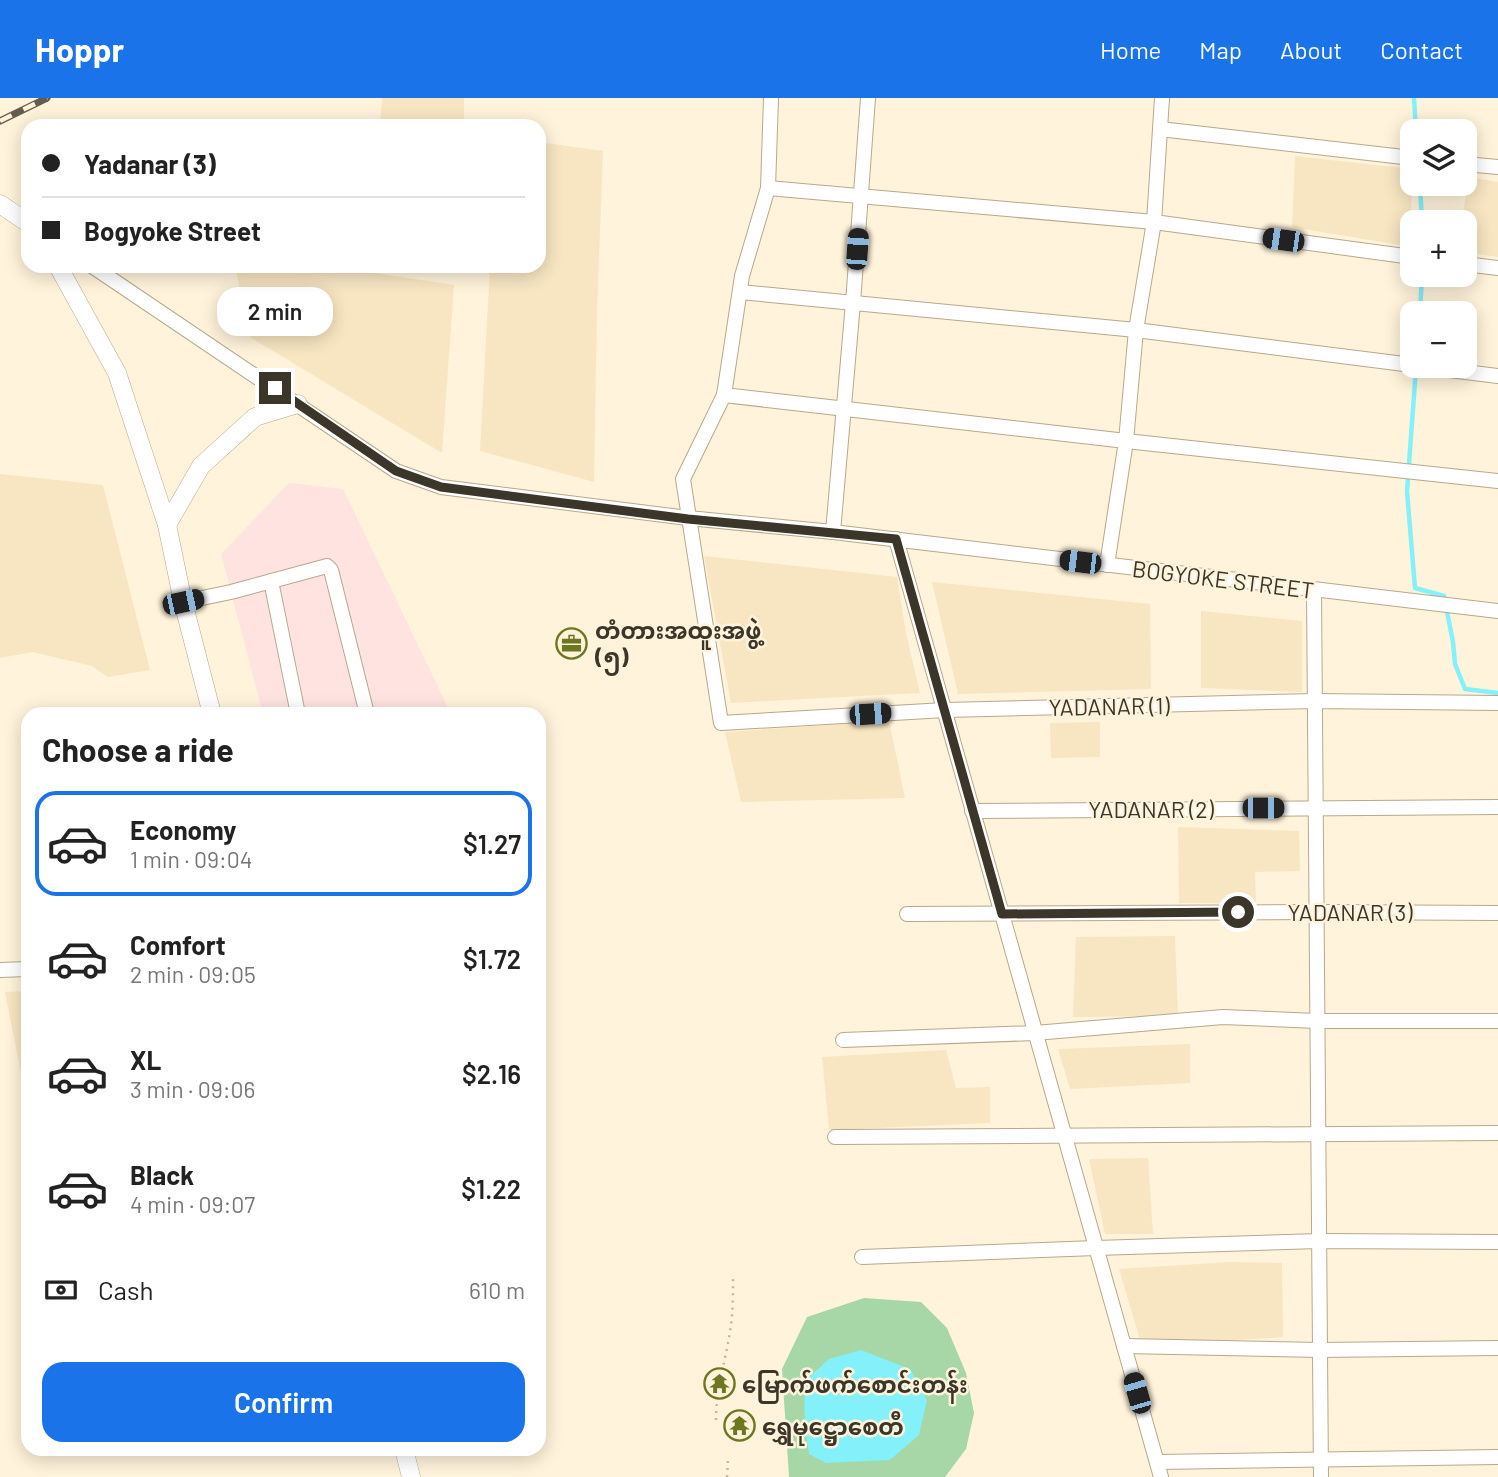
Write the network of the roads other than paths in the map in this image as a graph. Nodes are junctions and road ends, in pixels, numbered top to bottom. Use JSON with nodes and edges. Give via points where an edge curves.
{"nodes":[{"id":1,"x":771,"y":98,"type":"edge"},
{"id":2,"x":868,"y":98,"type":"edge"},
{"id":3,"x":1162,"y":98,"type":"edge"},
{"id":4,"x":1160,"y":129,"type":"junction"},
{"id":5,"x":1400,"y":156,"type":"edge"},
{"id":6,"x":1477,"y":165,"type":"edge"},
{"id":7,"x":1498,"y":167,"type":"edge"},
{"id":8,"x":768,"y":188,"type":"junction"},
{"id":9,"x":860,"y":196,"type":"junction"},
{"id":10,"x":0,"y":204,"type":"edge"},
{"id":11,"x":21,"y":218,"type":"edge"},
{"id":12,"x":1154,"y":222,"type":"junction"},
{"id":13,"x":1400,"y":255,"type":"edge"},
{"id":14,"x":1477,"y":265,"type":"edge"},
{"id":15,"x":1498,"y":268,"type":"edge"},
{"id":16,"x":62,"y":273,"type":"edge"},
{"id":17,"x":102,"y":273,"type":"edge"},
{"id":18,"x":740,"y":292,"type":"junction"},
{"id":19,"x":853,"y":303,"type":"junction"},
{"id":20,"x":1136,"y":330,"type":"junction"},
{"id":21,"x":1400,"y":364,"type":"edge"},
{"id":22,"x":1477,"y":373,"type":"edge"},
{"id":23,"x":1498,"y":376,"type":"edge"},
{"id":24,"x":724,"y":395,"type":"junction"},
{"id":25,"x":298,"y":404,"type":"junction"},
{"id":26,"x":844,"y":408,"type":"junction"},
{"id":27,"x":1126,"y":441,"type":"junction"},
{"id":28,"x":1498,"y":481,"type":"edge"},
{"id":29,"x":688,"y":519,"type":"junction"},
{"id":30,"x":167,"y":525,"type":"junction"},
{"id":31,"x":833,"y":532,"type":"junction"},
{"id":32,"x":896,"y":539,"type":"junction"},
{"id":33,"x":1107,"y":565,"type":"junction"},
{"id":34,"x":271,"y":581,"type":"junction"},
{"id":35,"x":1314,"y":590,"type":"junction"},
{"id":36,"x":183,"y":602,"type":"junction"},
{"id":37,"x":1498,"y":611,"type":"edge"},
{"id":38,"x":1315,"y":701,"type":"junction"},
{"id":39,"x":1497,"y":703,"type":"edge"},
{"id":40,"x":210,"y":707,"type":"edge"},
{"id":41,"x":297,"y":707,"type":"edge"},
{"id":42,"x":365,"y":707,"type":"edge"},
{"id":43,"x":945,"y":710,"type":"junction"},
{"id":44,"x":1498,"y":807,"type":"edge"},
{"id":45,"x":1316,"y":808,"type":"junction"},
{"id":46,"x":972,"y":811,"type":"junction"},
{"id":47,"x":1317,"y":912,"type":"junction"},
{"id":48,"x":1498,"y":913,"type":"edge"},
{"id":49,"x":1002,"y":914,"type":"junction"},
{"id":50,"x":907,"y":915,"type":"dead end"},
{"id":51,"x":0,"y":970,"type":"edge"},
{"id":52,"x":21,"y":970,"type":"edge"},
{"id":53,"x":1317,"y":1021,"type":"junction"},
{"id":54,"x":1498,"y":1021,"type":"edge"},
{"id":55,"x":1035,"y":1033,"type":"junction"},
{"id":56,"x":843,"y":1040,"type":"dead end"},
{"id":57,"x":1498,"y":1133,"type":"edge"},
{"id":58,"x":1318,"y":1134,"type":"junction"},
{"id":59,"x":1064,"y":1135,"type":"junction"},
{"id":60,"x":835,"y":1137,"type":"dead end"},
{"id":61,"x":1319,"y":1241,"type":"junction"},
{"id":62,"x":1498,"y":1242,"type":"edge"},
{"id":63,"x":1096,"y":1248,"type":"junction"},
{"id":64,"x":862,"y":1257,"type":"dead end"},
{"id":65,"x":1124,"y":1346,"type":"junction"},
{"id":66,"x":1498,"y":1348,"type":"edge"},
{"id":67,"x":1320,"y":1350,"type":"junction"},
{"id":68,"x":406,"y":1456,"type":"edge"},
{"id":69,"x":1498,"y":1457,"type":"edge"},
{"id":70,"x":1320,"y":1459,"type":"junction"},
{"id":71,"x":1157,"y":1462,"type":"junction"},
{"id":72,"x":411,"y":1477,"type":"edge"},
{"id":73,"x":1161,"y":1477,"type":"edge"},
{"id":74,"x":1321,"y":1477,"type":"edge"}],
"edges":[{"from":1,"to":8,"type":"street"},
{"from":2,"to":9,"type":"street"},
{"from":3,"to":4,"type":"street"},
{"from":4,"to":5,"type":"street"},
{"from":4,"to":12,"type":"street"},
{"from":6,"to":7,"type":"street"},
{"from":8,"to":9,"type":"street"},
{"from":8,"to":18,"type":"street"},
{"from":9,"to":12,"type":"street"},
{"from":9,"to":19,"type":"street"},
{"from":10,"to":11,"type":"main road"},
{"from":12,"to":13,"type":"street"},
{"from":12,"to":20,"type":"street"},
{"from":14,"to":15,"type":"street"},
{"from":16,"to":30,"type":"main road","via":[[117,373]]},
{"from":17,"to":25,"type":"street","name":"BOGYOKE STREET"},
{"from":18,"to":19,"type":"street"},
{"from":18,"to":24,"type":"street"},
{"from":19,"to":20,"type":"street"},
{"from":19,"to":26,"type":"street"},
{"from":20,"to":21,"type":"street"},
{"from":20,"to":27,"type":"street"},
{"from":22,"to":23,"type":"street"},
{"from":24,"to":26,"type":"street"},
{"from":24,"to":29,"type":"street","via":[[683,479]]},
{"from":25,"to":29,"type":"street","name":"BOGYOKE STREET","via":[[396,471],[441,487]]},
{"from":25,"to":30,"type":"main road","via":[[255,417],[201,466]]},
{"from":26,"to":27,"type":"street"},
{"from":26,"to":31,"type":"street"},
{"from":27,"to":28,"type":"street"},
{"from":27,"to":33,"type":"street"},
{"from":29,"to":31,"type":"street","name":"BOGYOKE STREET"},
{"from":29,"to":43,"type":"street","name":"YADANAR (1)","via":[[721,723]]},
{"from":30,"to":36,"type":"main road"},
{"from":31,"to":32,"type":"street","name":"BOGYOKE STREET"},
{"from":32,"to":33,"type":"street","name":"BOGYOKE STREET"},
{"from":32,"to":43,"type":"street"},
{"from":33,"to":35,"type":"street","name":"BOGYOKE STREET"},
{"from":34,"to":36,"type":"street"},
{"from":34,"to":41,"type":"street"},
{"from":34,"to":42,"type":"street","via":[[327,566],[331,570]]},
{"from":35,"to":37,"type":"street","name":"BOGYOKE STREET"},
{"from":35,"to":38,"type":"street"},
{"from":36,"to":40,"type":"main road"},
{"from":38,"to":39,"type":"street","name":"YADANAR (1)"},
{"from":38,"to":43,"type":"street","name":"YADANAR (1)"},
{"from":38,"to":45,"type":"street"},
{"from":43,"to":46,"type":"street"},
{"from":44,"to":45,"type":"street","name":"YADANAR (2)"},
{"from":45,"to":46,"type":"street","name":"YADANAR (2)"},
{"from":45,"to":47,"type":"street"},
{"from":46,"to":49,"type":"street"},
{"from":47,"to":48,"type":"street","name":"YADANAR (3)"},
{"from":47,"to":49,"type":"street","name":"YADANAR (3)"},
{"from":47,"to":53,"type":"street"},
{"from":49,"to":50,"type":"street","name":"YADANAR (3)"},
{"from":49,"to":55,"type":"street"},
{"from":51,"to":52,"type":"street"},
{"from":53,"to":54,"type":"street"},
{"from":53,"to":55,"type":"street","via":[[1223,1017]]},
{"from":53,"to":58,"type":"street"},
{"from":55,"to":56,"type":"street"},
{"from":55,"to":59,"type":"street"},
{"from":57,"to":58,"type":"street"},
{"from":58,"to":59,"type":"street"},
{"from":58,"to":61,"type":"street"},
{"from":59,"to":60,"type":"street"},
{"from":59,"to":63,"type":"street"},
{"from":61,"to":62,"type":"street"},
{"from":61,"to":63,"type":"street"},
{"from":61,"to":67,"type":"street"},
{"from":63,"to":64,"type":"street"},
{"from":63,"to":65,"type":"street"},
{"from":65,"to":67,"type":"street"},
{"from":65,"to":71,"type":"street"},
{"from":66,"to":67,"type":"street"},
{"from":67,"to":70,"type":"street"},
{"from":68,"to":72,"type":"main road"},
{"from":69,"to":70,"type":"street"},
{"from":70,"to":71,"type":"street"},
{"from":70,"to":74,"type":"street"},
{"from":71,"to":73,"type":"street"}]}
